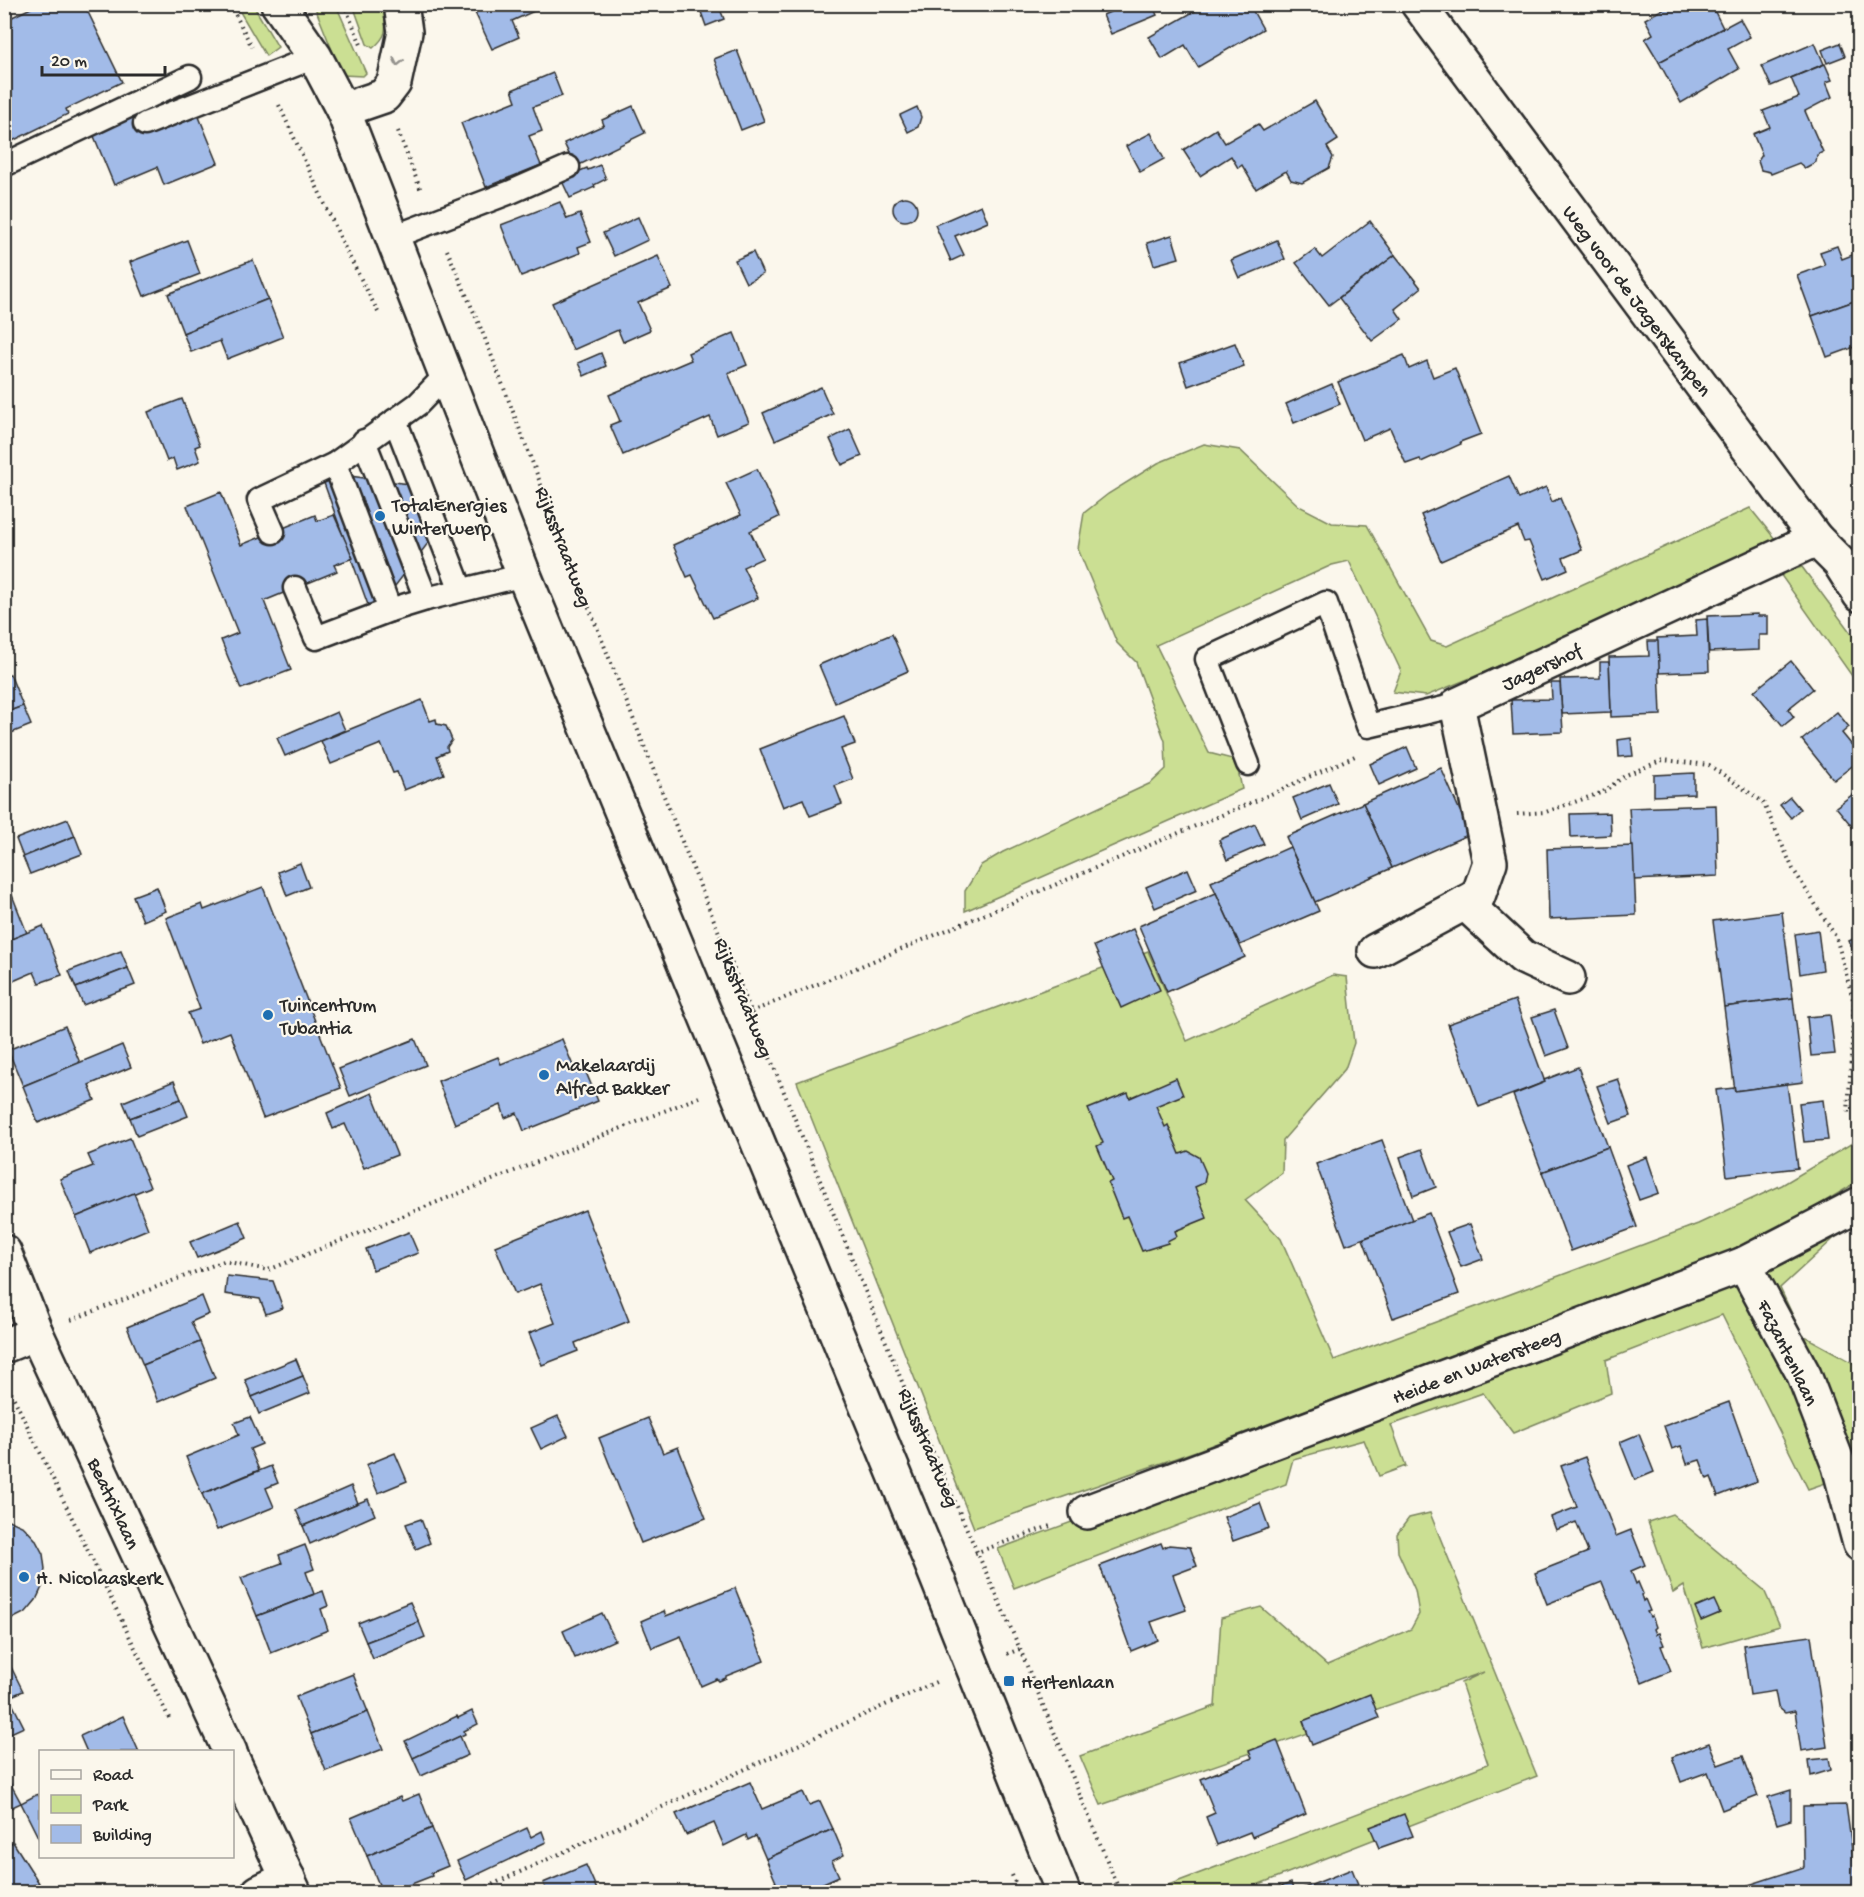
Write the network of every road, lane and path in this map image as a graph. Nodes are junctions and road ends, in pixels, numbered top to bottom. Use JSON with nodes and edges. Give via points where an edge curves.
{"nodes":[{"id":1,"x":278,"y":4,"type":"edge"},
{"id":2,"x":296,"y":4,"type":"edge"},
{"id":3,"x":344,"y":4,"type":"edge"},
{"id":4,"x":401,"y":4,"type":"edge"},
{"id":5,"x":1418,"y":4,"type":"edge"},
{"id":6,"x":315,"y":57,"type":"junction"},
{"id":7,"x":190,"y":77,"type":"dead end"},
{"id":8,"x":384,"y":96,"type":"junction"},
{"id":9,"x":343,"y":110,"type":"junction"},
{"id":10,"x":145,"y":124,"type":"dead end"},
{"id":11,"x":4,"y":165,"type":"edge"},
{"id":12,"x":568,"y":167,"type":"dead end"},
{"id":13,"x":435,"y":222,"type":"junction"},
{"id":14,"x":393,"y":237,"type":"junction"},
{"id":15,"x":447,"y":374,"type":"junction"},
{"id":16,"x":395,"y":420,"type":"junction"},
{"id":17,"x":364,"y":441,"type":"junction"},
{"id":18,"x":335,"y":464,"type":"junction"},
{"id":19,"x":273,"y":532,"type":"dead end"},
{"id":20,"x":1816,"y":539,"type":"junction"},
{"id":21,"x":524,"y":575,"type":"junction"},
{"id":22,"x":295,"y":588,"type":"dead end"},
{"id":23,"x":461,"y":590,"type":"junction"},
{"id":24,"x":1860,"y":595,"type":"edge"},
{"id":25,"x":426,"y":599,"type":"junction"},
{"id":26,"x":390,"y":610,"type":"junction"},
{"id":27,"x":1457,"y":705,"type":"junction"},
{"id":28,"x":1383,"y":722,"type":"junction"},
{"id":29,"x":1248,"y":764,"type":"dead end"},
{"id":30,"x":1481,"y":816,"type":"junction"},
{"id":31,"x":1466,"y":903,"type":"junction"},
{"id":32,"x":1375,"y":951,"type":"dead end"},
{"id":33,"x":1568,"y":978,"type":"dead end"},
{"id":34,"x":751,"y":1012,"type":"junction"},
{"id":35,"x":704,"y":1095,"type":"dead end"},
{"id":36,"x":1848,"y":1113,"type":"dead end"},
{"id":37,"x":1860,"y":1204,"type":"edge"},
{"id":38,"x":4,"y":1252,"type":"edge"},
{"id":39,"x":1744,"y":1264,"type":"junction"},
{"id":40,"x":36,"y":1333,"type":"junction"},
{"id":41,"x":4,"y":1346,"type":"edge"},
{"id":42,"x":4,"y":1379,"type":"edge"},
{"id":43,"x":1087,"y":1512,"type":"joint"},
{"id":44,"x":1860,"y":1544,"type":"edge"},
{"id":45,"x":976,"y":1553,"type":"junction"},
{"id":46,"x":1020,"y":1649,"type":"junction"},
{"id":47,"x":974,"y":1667,"type":"junction"},
{"id":48,"x":170,"y":1720,"type":"dead end"},
{"id":49,"x":229,"y":1750,"type":"edge"},
{"id":50,"x":234,"y":1762,"type":"edge"},
{"id":51,"x":291,"y":1885,"type":"edge"},
{"id":52,"x":259,"y":1893,"type":"edge"},
{"id":53,"x":476,"y":1893,"type":"edge"},
{"id":54,"x":1063,"y":1893,"type":"edge"},
{"id":55,"x":1120,"y":1893,"type":"edge"}],
"edges":[{"from":1,"to":6,"type":"street"},
{"from":2,"to":6,"type":"street"},
{"from":3,"to":8,"type":"path","name":"Rijksstraatweg"},
{"from":4,"to":8,"type":"street","one_way":true,"via":[[405,32],[393,83]]},
{"from":5,"to":20,"type":"street","name":"Weg voor de Jagerskampen"},
{"from":6,"to":9,"type":"street"},
{"from":6,"to":10,"type":"lane"},
{"from":7,"to":11,"type":"lane"},
{"from":8,"to":9,"type":"street"},
{"from":8,"to":13,"type":"path","name":"Rijksstraatweg"},
{"from":9,"to":14,"type":"street"},
{"from":12,"to":13,"type":"lane"},
{"from":13,"to":14,"type":"lane"},
{"from":13,"to":34,"type":"path","name":"Rijksstraatweg","via":[[484,336]]},
{"from":14,"to":15,"type":"street"},
{"from":15,"to":16,"type":"lane","via":[[418,404]]},
{"from":15,"to":21,"type":"street"},
{"from":16,"to":17,"type":"lane"},
{"from":16,"to":23,"type":"lane"},
{"from":17,"to":18,"type":"lane"},
{"from":17,"to":25,"type":"lane"},
{"from":18,"to":19,"type":"lane","via":[[260,500]]},
{"from":18,"to":26,"type":"lane"},
{"from":20,"to":24,"type":"street","name":"Weg voor de Jagerskampen","via":[[1839,562]]},
{"from":20,"to":27,"type":"street","name":"Jagershof"},
{"from":21,"to":23,"type":"lane"},
{"from":21,"to":47,"type":"street"},
{"from":22,"to":26,"type":"lane","via":[[316,638]]},
{"from":23,"to":25,"type":"lane"},
{"from":25,"to":26,"type":"lane"},
{"from":27,"to":28,"type":"lane"},
{"from":27,"to":30,"type":"street"},
{"from":28,"to":29,"type":"lane","via":[[1368,726],[1326,603],[1207,659]]},
{"from":28,"to":34,"type":"path","via":[[1385,742]]},
{"from":30,"to":31,"type":"street","via":[[1490,862],[1478,896]]},
{"from":30,"to":36,"type":"path","via":[[1546,812],[1603,792],[1626,775],[1663,760],[1709,765],[1763,802],[1793,869],[1836,937],[1854,1003]]},
{"from":31,"to":32,"type":"street"},
{"from":31,"to":33,"type":"street","via":[[1523,957]]},
{"from":34,"to":45,"type":"path","name":"Rijksstraatweg"},
{"from":35,"to":40,"type":"path","via":[[268,1270],[224,1261]]},
{"from":37,"to":39,"type":"street","name":"Heide en Watersteeg"},
{"from":38,"to":40,"type":"street","name":"Beatrixlaan"},
{"from":39,"to":43,"type":"street","name":"Heide en Watersteeg"},
{"from":39,"to":44,"type":"street","name":"Fazantenlaan","via":[[1804,1375],[1839,1466]]},
{"from":40,"to":41,"type":"street"},
{"from":40,"to":49,"type":"street","name":"Beatrixlaan"},
{"from":42,"to":48,"type":"path"},
{"from":43,"to":45,"type":"path"},
{"from":45,"to":46,"type":"path","name":"Rijksstraatweg"},
{"from":46,"to":47,"type":"path"},
{"from":46,"to":55,"type":"path","name":"Rijksstraatweg"},
{"from":47,"to":53,"type":"path"},
{"from":47,"to":54,"type":"street"},
{"from":50,"to":51,"type":"street"},
{"from":51,"to":52,"type":"street"}]}
